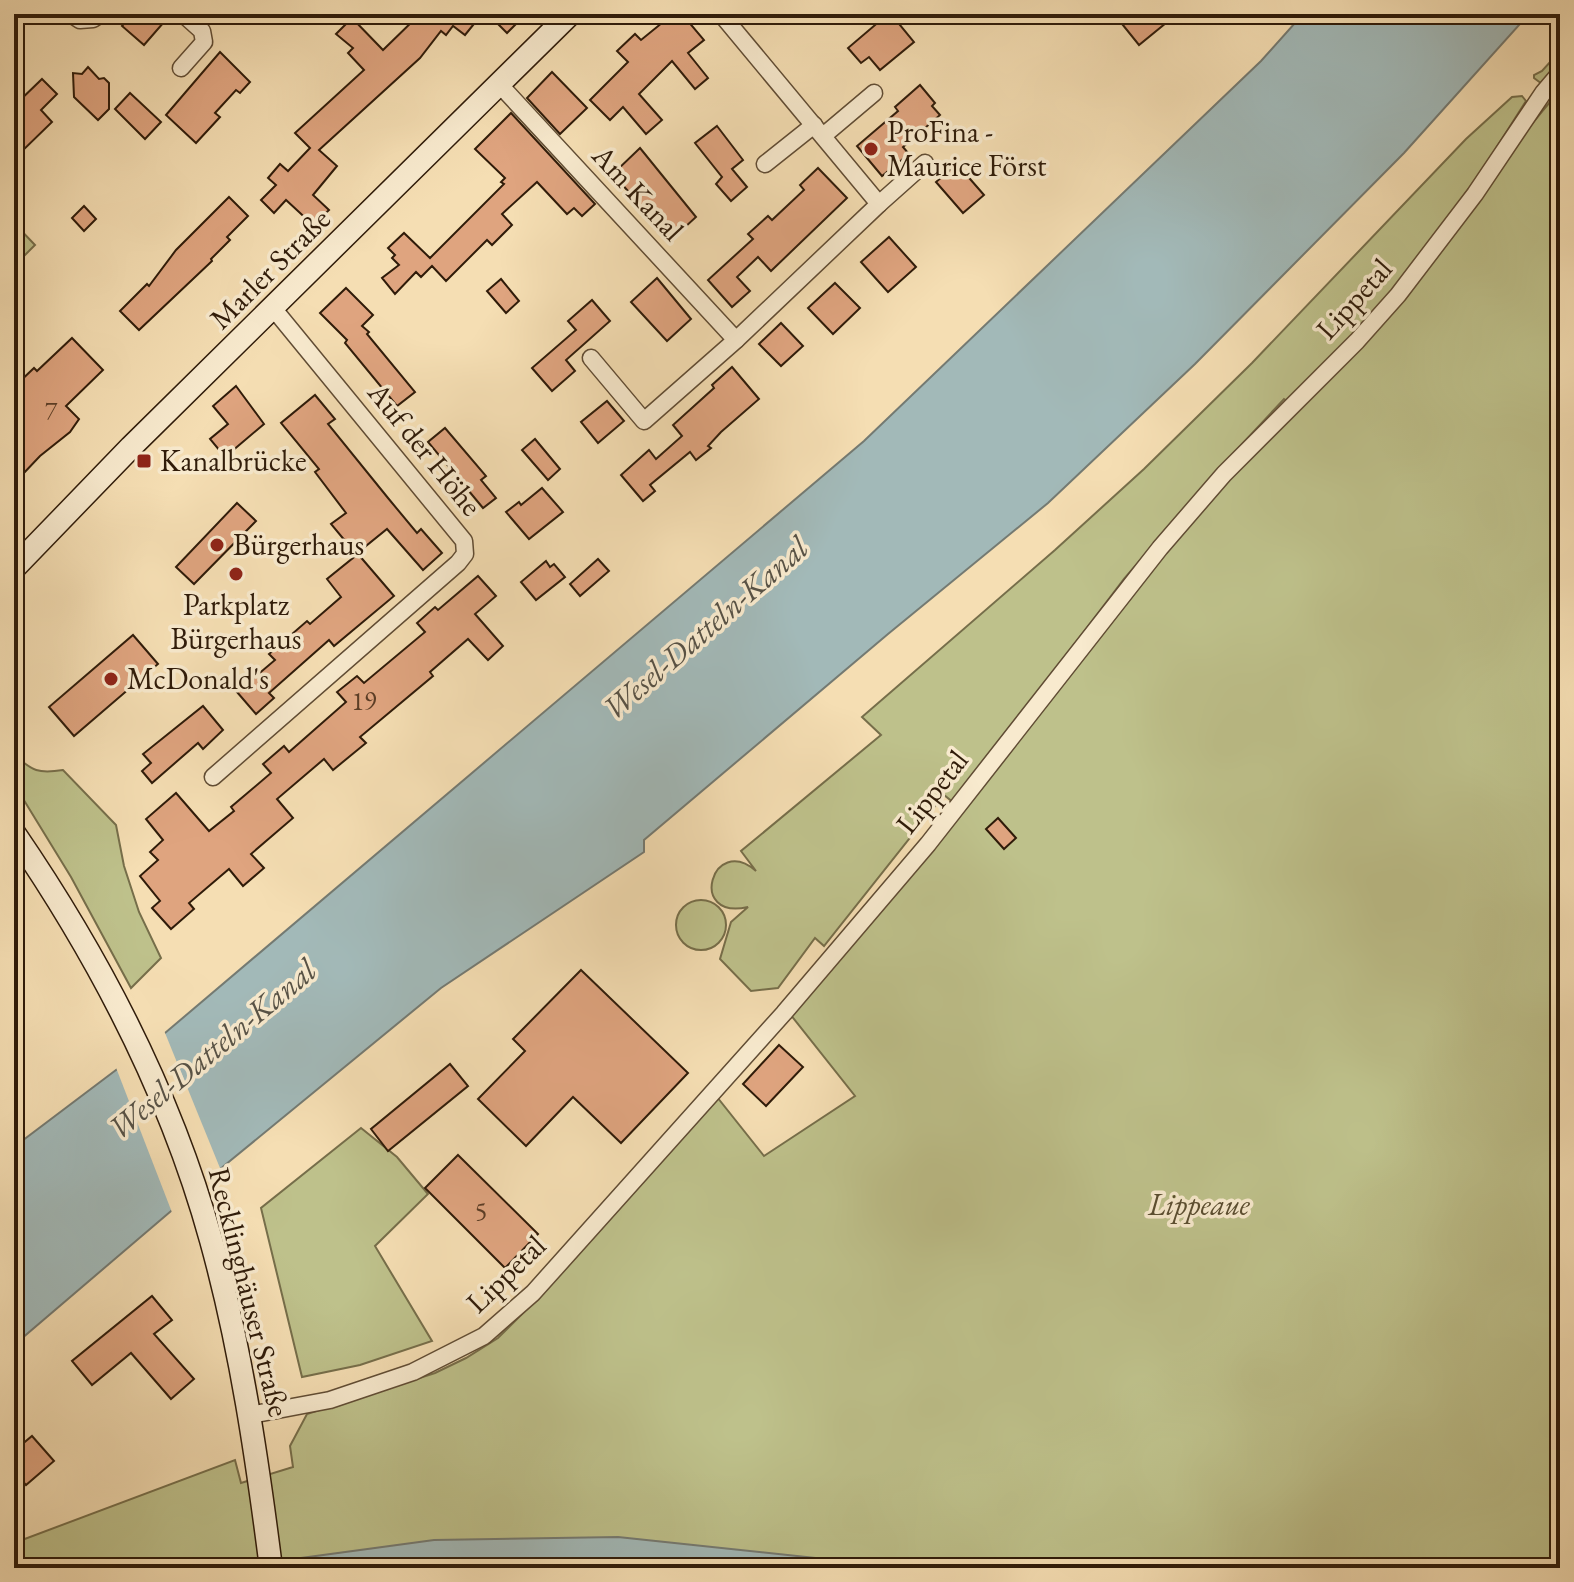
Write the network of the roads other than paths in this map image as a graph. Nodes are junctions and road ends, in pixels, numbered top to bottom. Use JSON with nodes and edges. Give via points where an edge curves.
{"nodes":[{"id":1,"x":71,"y":14,"type":"edge"},
{"id":2,"x":101,"y":14,"type":"edge"},
{"id":3,"x":183,"y":14,"type":"edge"},
{"id":4,"x":570,"y":14,"type":"edge"},
{"id":5,"x":721,"y":14,"type":"edge"},
{"id":6,"x":181,"y":68,"type":"dead end"},
{"id":7,"x":1560,"y":73,"type":"edge"},
{"id":8,"x":500,"y":85,"type":"junction"},
{"id":9,"x":874,"y":93,"type":"dead end"},
{"id":10,"x":819,"y":131,"type":"junction"},
{"id":11,"x":925,"y":163,"type":"dead end"},
{"id":12,"x":765,"y":164,"type":"dead end"},
{"id":13,"x":879,"y":204,"type":"junction"},
{"id":14,"x":273,"y":308,"type":"junction"},
{"id":15,"x":736,"y":340,"type":"junction"},
{"id":16,"x":591,"y":358,"type":"dead end"},
{"id":17,"x":14,"y":568,"type":"edge"},
{"id":18,"x":213,"y":777,"type":"dead end"},
{"id":19,"x":14,"y":833,"type":"edge"},
{"id":20,"x":250,"y":1415,"type":"junction"},
{"id":21,"x":271,"y":1568,"type":"edge"}],
"edges":[{"from":1,"to":2,"type":"street","via":[[80,20]]},
{"from":3,"to":6,"type":"street","via":[[202,31],[204,42]]},
{"from":4,"to":8,"type":"main road","name":"Marler Straße"},
{"from":5,"to":10,"type":"street"},
{"from":7,"to":20,"type":"street","name":"Lippetal","via":[[1398,295],[1224,474],[918,856],[533,1293],[484,1336],[413,1372],[330,1400]]},
{"from":8,"to":14,"type":"main road","name":"Marler Straße"},
{"from":8,"to":15,"type":"street","name":"Am Kanal"},
{"from":9,"to":10,"type":"street"},
{"from":10,"to":12,"type":"street"},
{"from":10,"to":13,"type":"street"},
{"from":11,"to":13,"type":"street"},
{"from":13,"to":15,"type":"street"},
{"from":14,"to":17,"type":"main road","name":"Marler Straße"},
{"from":14,"to":18,"type":"street","name":"Auf der Höhe","via":[[464,541],[465,554]]},
{"from":15,"to":16,"type":"street","via":[[644,421]]},
{"from":19,"to":20,"type":"main road","name":"Recklinghäuser Straße","via":[[105,981],[174,1131],[212,1242]]},
{"from":20,"to":21,"type":"main road","name":"Recklinghäuser Straße"}]}
